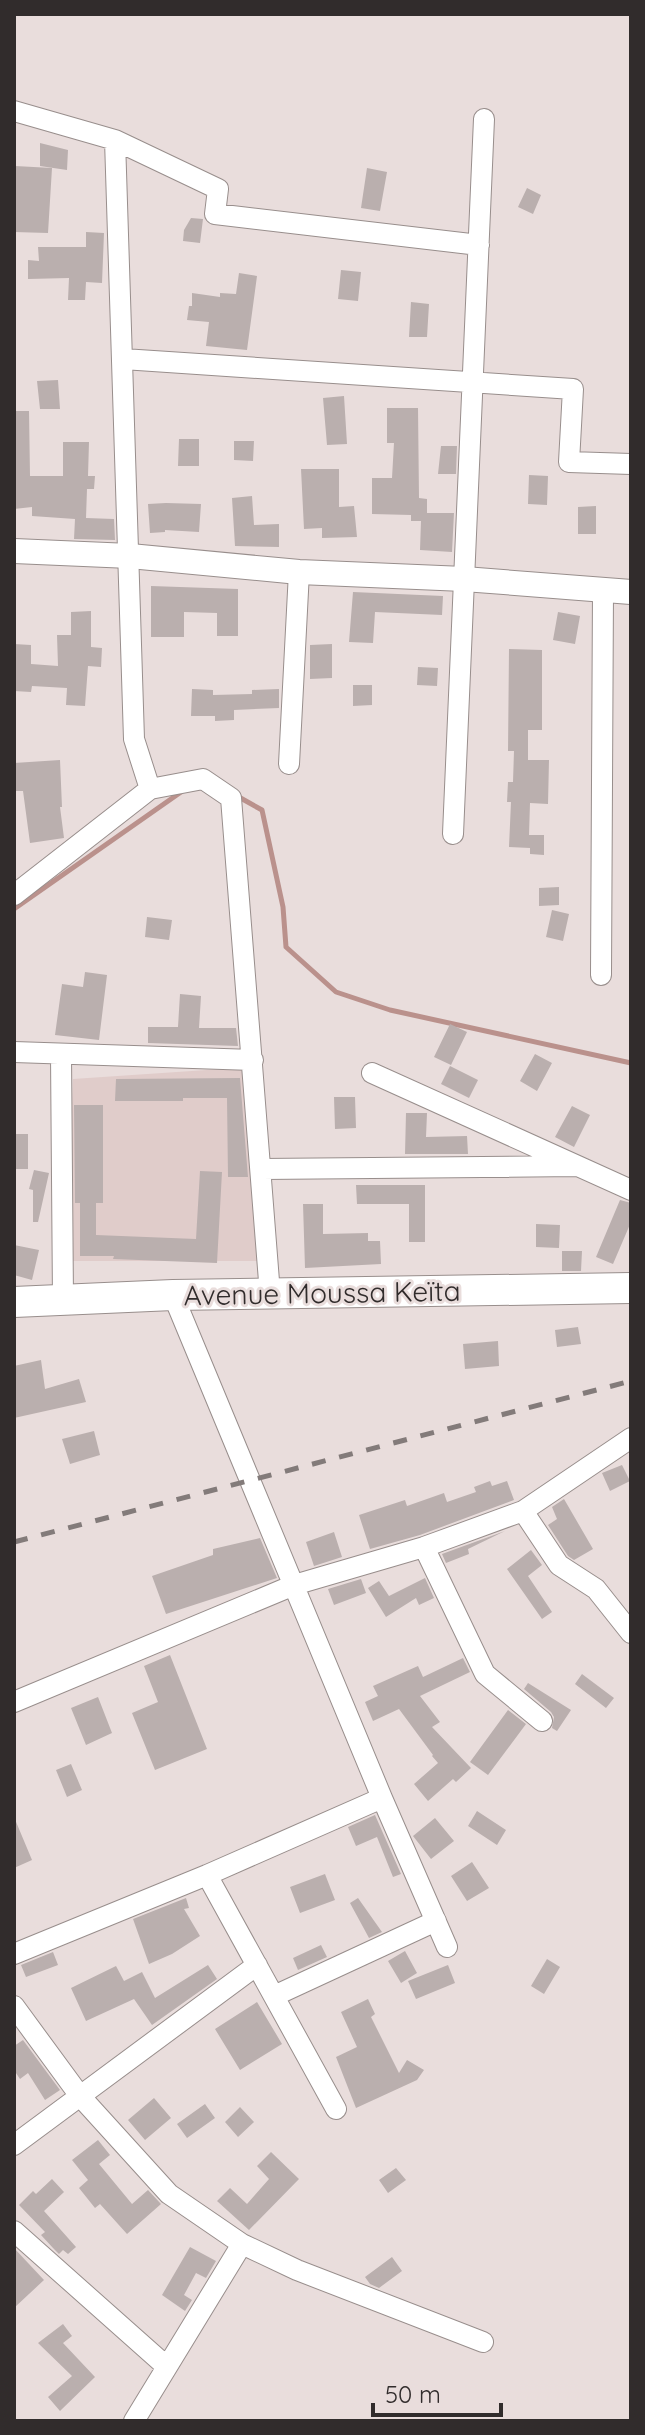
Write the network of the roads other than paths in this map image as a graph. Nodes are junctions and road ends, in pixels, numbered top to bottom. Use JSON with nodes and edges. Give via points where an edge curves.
{"nodes":[{"id":1,"x":14,"y":111,"type":"edge"},
{"id":2,"x":484,"y":119,"type":"dead end"},
{"id":3,"x":115,"y":140,"type":"junction"},
{"id":4,"x":479,"y":245,"type":"junction"},
{"id":5,"x":123,"y":359,"type":"junction"},
{"id":6,"x":473,"y":382,"type":"junction"},
{"id":7,"x":631,"y":464,"type":"edge"},
{"id":8,"x":14,"y":551,"type":"edge"},
{"id":9,"x":130,"y":556,"type":"junction"},
{"id":10,"x":299,"y":572,"type":"junction"},
{"id":11,"x":464,"y":579,"type":"junction"},
{"id":12,"x":603,"y":591,"type":"junction"},
{"id":13,"x":631,"y":592,"type":"edge"},
{"id":14,"x":289,"y":764,"type":"dead end"},
{"id":15,"x":150,"y":789,"type":"junction"},
{"id":16,"x":453,"y":834,"type":"dead end"},
{"id":17,"x":14,"y":895,"type":"edge"},
{"id":18,"x":601,"y":975,"type":"dead end"},
{"id":19,"x":14,"y":1052,"type":"edge"},
{"id":20,"x":61,"y":1055,"type":"junction"},
{"id":21,"x":253,"y":1060,"type":"junction"},
{"id":22,"x":372,"y":1073,"type":"dead end"},
{"id":23,"x":577,"y":1166,"type":"junction"},
{"id":24,"x":262,"y":1169,"type":"junction"},
{"id":25,"x":631,"y":1190,"type":"edge"},
{"id":26,"x":631,"y":1288,"type":"edge"},
{"id":27,"x":270,"y":1294,"type":"junction"},
{"id":28,"x":173,"y":1295,"type":"junction"},
{"id":29,"x":63,"y":1300,"type":"junction"},
{"id":30,"x":14,"y":1302,"type":"edge"},
{"id":31,"x":631,"y":1438,"type":"edge"},
{"id":32,"x":523,"y":1511,"type":"junction"},
{"id":33,"x":424,"y":1547,"type":"junction"},
{"id":34,"x":294,"y":1585,"type":"junction"},
{"id":35,"x":628,"y":1623,"type":"edge"},
{"id":36,"x":14,"y":1702,"type":"edge"},
{"id":37,"x":542,"y":1721,"type":"dead end"},
{"id":38,"x":382,"y":1798,"type":"junction"},
{"id":39,"x":207,"y":1875,"type":"junction"},
{"id":40,"x":436,"y":1921,"type":"junction"},
{"id":41,"x":447,"y":1947,"type":"dead end"},
{"id":42,"x":14,"y":1954,"type":"edge"},
{"id":43,"x":257,"y":1965,"type":"junction"},
{"id":44,"x":274,"y":1996,"type":"junction"},
{"id":45,"x":14,"y":2006,"type":"edge"},
{"id":46,"x":80,"y":2096,"type":"junction"},
{"id":47,"x":336,"y":2109,"type":"dead end"},
{"id":48,"x":14,"y":2145,"type":"edge"},
{"id":49,"x":14,"y":2231,"type":"edge"},
{"id":50,"x":242,"y":2244,"type":"junction"},
{"id":51,"x":483,"y":2342,"type":"dead end"},
{"id":52,"x":167,"y":2367,"type":"junction"},
{"id":53,"x":134,"y":2421,"type":"edge"}],
"edges":[{"from":1,"to":3,"type":"street"},
{"from":2,"to":4,"type":"street"},
{"from":3,"to":4,"type":"street","via":[[218,189],[215,214]]},
{"from":3,"to":5,"type":"street"},
{"from":4,"to":6,"type":"street"},
{"from":5,"to":6,"type":"street"},
{"from":5,"to":9,"type":"street"},
{"from":6,"to":7,"type":"street","via":[[573,389],[569,462]]},
{"from":6,"to":11,"type":"street"},
{"from":8,"to":9,"type":"street"},
{"from":9,"to":10,"type":"street"},
{"from":9,"to":15,"type":"street","via":[[134,739]]},
{"from":10,"to":11,"type":"street"},
{"from":10,"to":14,"type":"street"},
{"from":11,"to":12,"type":"street"},
{"from":11,"to":16,"type":"street"},
{"from":12,"to":13,"type":"street"},
{"from":12,"to":18,"type":"street"},
{"from":15,"to":17,"type":"street"},
{"from":15,"to":21,"type":"street","via":[[203,779],[231,798]]},
{"from":19,"to":20,"type":"street"},
{"from":20,"to":21,"type":"street"},
{"from":20,"to":29,"type":"street"},
{"from":21,"to":24,"type":"street"},
{"from":22,"to":23,"type":"street"},
{"from":23,"to":24,"type":"street"},
{"from":23,"to":25,"type":"street"},
{"from":24,"to":27,"type":"street"},
{"from":26,"to":27,"type":"main road","name":"Avenue Moussa Keïta"},
{"from":27,"to":28,"type":"main road","name":"Avenue Moussa Keïta"},
{"from":28,"to":29,"type":"main road","name":"Avenue Moussa Keïta"},
{"from":28,"to":34,"type":"street"},
{"from":29,"to":30,"type":"main road","name":"Avenue Moussa Keïta"},
{"from":31,"to":32,"type":"street"},
{"from":32,"to":33,"type":"street"},
{"from":32,"to":35,"type":"street","via":[[559,1565],[596,1589]]},
{"from":33,"to":34,"type":"street"},
{"from":33,"to":37,"type":"street","via":[[485,1674]]},
{"from":34,"to":36,"type":"street"},
{"from":34,"to":38,"type":"street"},
{"from":38,"to":39,"type":"street"},
{"from":38,"to":40,"type":"street"},
{"from":39,"to":42,"type":"street"},
{"from":39,"to":43,"type":"street"},
{"from":40,"to":41,"type":"street"},
{"from":40,"to":44,"type":"street"},
{"from":43,"to":44,"type":"street"},
{"from":43,"to":46,"type":"street"},
{"from":44,"to":47,"type":"street"},
{"from":45,"to":46,"type":"street"},
{"from":46,"to":48,"type":"street"},
{"from":46,"to":50,"type":"street","via":[[169,2194]]},
{"from":49,"to":52,"type":"street"},
{"from":50,"to":51,"type":"street"},
{"from":50,"to":52,"type":"street"},
{"from":52,"to":53,"type":"street"}]}
